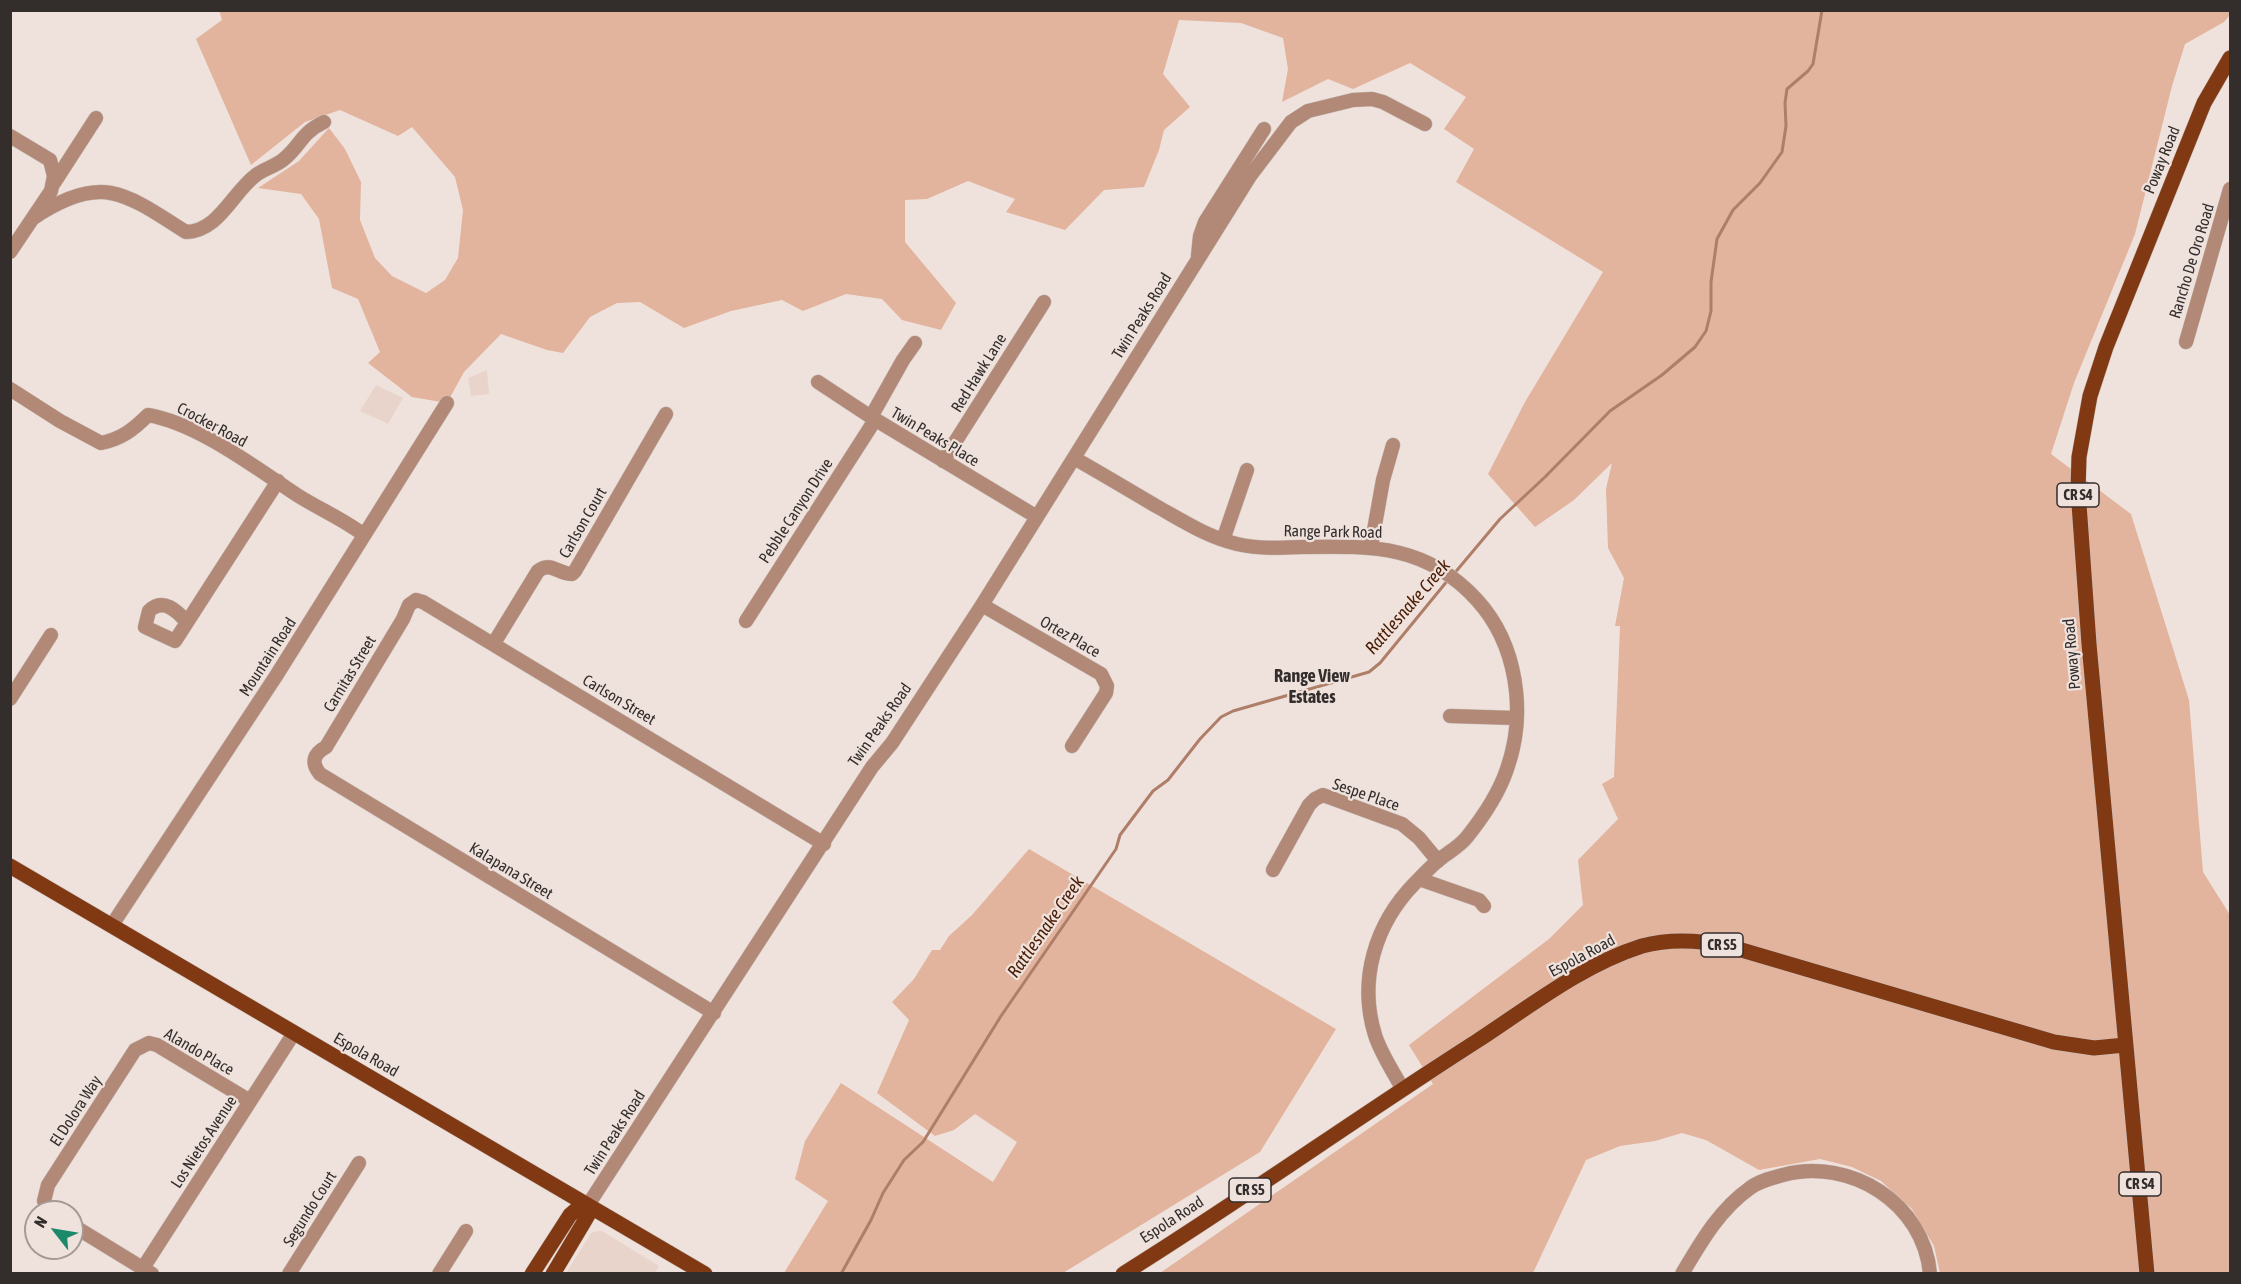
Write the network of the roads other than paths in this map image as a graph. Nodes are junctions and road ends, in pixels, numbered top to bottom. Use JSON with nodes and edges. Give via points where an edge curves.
{"nodes":[{"id":1,"x":2230,"y":58,"type":"edge"},
{"id":2,"x":96,"y":118,"type":"dead end"},
{"id":3,"x":324,"y":122,"type":"dead end"},
{"id":4,"x":1425,"y":124,"type":"dead end"},
{"id":5,"x":1264,"y":129,"type":"dead end"},
{"id":6,"x":10,"y":136,"type":"edge"},
{"id":7,"x":54,"y":183,"type":"junction"},
{"id":8,"x":2230,"y":189,"type":"edge"},
{"id":9,"x":32,"y":219,"type":"junction"},
{"id":10,"x":10,"y":252,"type":"edge"},
{"id":11,"x":1197,"y":261,"type":"junction"},
{"id":12,"x":1044,"y":302,"type":"dead end"},
{"id":13,"x":2186,"y":342,"type":"dead end"},
{"id":14,"x":915,"y":343,"type":"dead end"},
{"id":15,"x":818,"y":382,"type":"dead end"},
{"id":16,"x":10,"y":389,"type":"edge"},
{"id":17,"x":447,"y":403,"type":"dead end"},
{"id":18,"x":666,"y":414,"type":"dead end"},
{"id":19,"x":873,"y":418,"type":"junction"},
{"id":20,"x":1393,"y":445,"type":"dead end"},
{"id":21,"x":1074,"y":458,"type":"junction"},
{"id":22,"x":943,"y":461,"type":"junction"},
{"id":23,"x":1248,"y":470,"type":"dead end"},
{"id":24,"x":278,"y":481,"type":"junction"},
{"id":25,"x":1037,"y":517,"type":"junction"},
{"id":26,"x":364,"y":535,"type":"junction"},
{"id":27,"x":1223,"y":540,"type":"junction"},
{"id":28,"x":1371,"y":547,"type":"junction"},
{"id":29,"x":982,"y":604,"type":"junction"},
{"id":30,"x":403,"y":619,"type":"joint"},
{"id":31,"x":746,"y":621,"type":"dead end"},
{"id":32,"x":187,"y":622,"type":"dead end"},
{"id":33,"x":51,"y":635,"type":"dead end"},
{"id":34,"x":494,"y":643,"type":"junction"},
{"id":35,"x":10,"y":699,"type":"edge"},
{"id":36,"x":1450,"y":716,"type":"dead end"},
{"id":37,"x":1515,"y":718,"type":"junction"},
{"id":38,"x":1072,"y":746,"type":"dead end"},
{"id":39,"x":326,"y":747,"type":"joint"},
{"id":40,"x":824,"y":844,"type":"junction"},
{"id":41,"x":1438,"y":861,"type":"junction"},
{"id":42,"x":10,"y":866,"type":"edge"},
{"id":43,"x":1274,"y":870,"type":"dead end"},
{"id":44,"x":1419,"y":879,"type":"junction"},
{"id":45,"x":1484,"y":906,"type":"dead end"},
{"id":46,"x":112,"y":925,"type":"junction"},
{"id":47,"x":714,"y":1013,"type":"junction"},
{"id":48,"x":294,"y":1033,"type":"junction"},
{"id":49,"x":2125,"y":1045,"type":"junction"},
{"id":50,"x":131,"y":1055,"type":"joint"},
{"id":51,"x":1402,"y":1088,"type":"junction"},
{"id":52,"x":250,"y":1101,"type":"junction"},
{"id":53,"x":359,"y":1162,"type":"dead end"},
{"id":54,"x":44,"y":1200,"type":"edge"},
{"id":55,"x":588,"y":1205,"type":"junction"},
{"id":56,"x":466,"y":1231,"type":"dead end"},
{"id":57,"x":84,"y":1232,"type":"edge"},
{"id":58,"x":147,"y":1271,"type":"edge"},
{"id":59,"x":289,"y":1274,"type":"edge"},
{"id":60,"x":439,"y":1274,"type":"edge"},
{"id":61,"x":532,"y":1274,"type":"edge"},
{"id":62,"x":553,"y":1274,"type":"edge"},
{"id":63,"x":705,"y":1274,"type":"edge"},
{"id":64,"x":1123,"y":1274,"type":"edge"},
{"id":65,"x":1682,"y":1274,"type":"edge"},
{"id":66,"x":1930,"y":1274,"type":"edge"},
{"id":67,"x":2147,"y":1274,"type":"edge"}],
"edges":[{"from":1,"to":49,"type":"main road","name":"Poway Road","number":"CR S4","via":[[2204,104],[2106,347],[2090,396],[2079,457],[2089,644]]},
{"from":2,"to":7,"type":"street"},
{"from":3,"to":9,"type":"street","via":[[313,128],[283,160],[255,176],[205,228],[186,232],[110,193],[81,194]]},
{"from":4,"to":11,"type":"street","name":"Twin Peaks Road","via":[[1372,99],[1332,105],[1298,117],[1267,151]]},
{"from":5,"to":11,"type":"street","name":"Twin Peaks Road","via":[[1205,222]]},
{"from":6,"to":7,"type":"street","via":[[50,160]]},
{"from":7,"to":9,"type":"street"},
{"from":8,"to":13,"type":"street","name":"Rancho De Oro Road"},
{"from":9,"to":10,"type":"street"},
{"from":11,"to":21,"type":"street","name":"Twin Peaks Road"},
{"from":12,"to":22,"type":"street","name":"Red Hawk Lane"},
{"from":14,"to":19,"type":"street","name":"Pebble Canyon Drive"},
{"from":15,"to":19,"type":"street","name":"Twin Peaks Place"},
{"from":16,"to":24,"type":"street","name":"Crocker Road","via":[[101,443],[119,439],[148,416],[165,418]]},
{"from":17,"to":26,"type":"street","name":"Mountain Road"},
{"from":18,"to":34,"type":"street","name":"Carlson Court","via":[[575,571],[565,574],[544,566],[538,571]]},
{"from":19,"to":22,"type":"street","name":"Twin Peaks Place"},
{"from":19,"to":31,"type":"street","name":"Pebble Canyon Drive"},
{"from":20,"to":28,"type":"street"},
{"from":21,"to":25,"type":"street","name":"Twin Peaks Road"},
{"from":21,"to":27,"type":"street","name":"Range Park Road"},
{"from":22,"to":25,"type":"street","name":"Twin Peaks Place"},
{"from":23,"to":27,"type":"street"},
{"from":24,"to":26,"type":"street","name":"Crocker Road"},
{"from":24,"to":32,"type":"street"},
{"from":25,"to":29,"type":"street","name":"Twin Peaks Road"},
{"from":26,"to":46,"type":"street","name":"Mountain Road"},
{"from":27,"to":28,"type":"street","name":"Range Park Road","via":[[1255,547]]},
{"from":28,"to":37,"type":"street","name":"Range Park Road","via":[[1427,562],[1456,580],[1483,607],[1510,658],[1516,689]]},
{"from":29,"to":38,"type":"street","name":"Ortez Place","via":[[1105,679],[1106,693]]},
{"from":29,"to":40,"type":"street","name":"Twin Peaks Road"},
{"from":30,"to":34,"type":"street","name":"Carlson Street","via":[[416,600]]},
{"from":30,"to":39,"type":"street","name":"Carnitas Street"},
{"from":33,"to":35,"type":"street"},
{"from":34,"to":40,"type":"street","name":"Carlson Street"},
{"from":36,"to":37,"type":"street"},
{"from":37,"to":41,"type":"street","name":"Range Park Road","via":[[1508,767],[1494,797],[1467,837]]},
{"from":39,"to":47,"type":"street","name":"Kalapana Street","via":[[314,757],[314,767],[320,774]]},
{"from":40,"to":47,"type":"street","name":"Twin Peaks Road"},
{"from":41,"to":43,"type":"street","name":"Sespe Place","via":[[1402,825],[1323,795],[1309,805]]},
{"from":41,"to":44,"type":"street","name":"Range Park Road"},
{"from":42,"to":46,"type":"main road","name":"Espola Road"},
{"from":44,"to":45,"type":"street","via":[[1479,900]]},
{"from":44,"to":51,"type":"street","name":"Range Park Road","via":[[1383,928],[1368,976],[1376,1036]]},
{"from":46,"to":48,"type":"main road","name":"Espola Road"},
{"from":47,"to":55,"type":"street","name":"Twin Peaks Road"},
{"from":48,"to":52,"type":"street","name":"Los Nietos Avenue"},
{"from":48,"to":55,"type":"main road","name":"Espola Road"},
{"from":49,"to":51,"type":"main road","name":"Espola Road","number":"CR S5","via":[[2094,1048],[2054,1042],[1744,950],[1680,940],[1644,946],[1600,964]]},
{"from":49,"to":67,"type":"main road","name":"Poway Road","number":"CR S4"},
{"from":50,"to":52,"type":"street","name":"Alando Place","via":[[149,1043],[157,1045]]},
{"from":50,"to":54,"type":"street","name":"El Dolora Way","via":[[48,1185]]},
{"from":51,"to":64,"type":"main road","name":"Espola Road","number":"CR S5"},
{"from":52,"to":58,"type":"street","name":"Los Nietos Avenue"},
{"from":53,"to":59,"type":"street","name":"Segundo Court"},
{"from":55,"to":61,"type":"main road","name":"Twin Peaks Road","via":[[570,1215]]},
{"from":55,"to":62,"type":"main road","name":"Twin Peaks Road","via":[[588,1215]]},
{"from":55,"to":63,"type":"main road","name":"Espola Road"},
{"from":56,"to":60,"type":"street"},
{"from":57,"to":58,"type":"street"},
{"from":65,"to":66,"type":"street","via":[[1714,1222],[1751,1186],[1797,1171],[1821,1170],[1849,1175],[1895,1201],[1923,1242]]}]}
